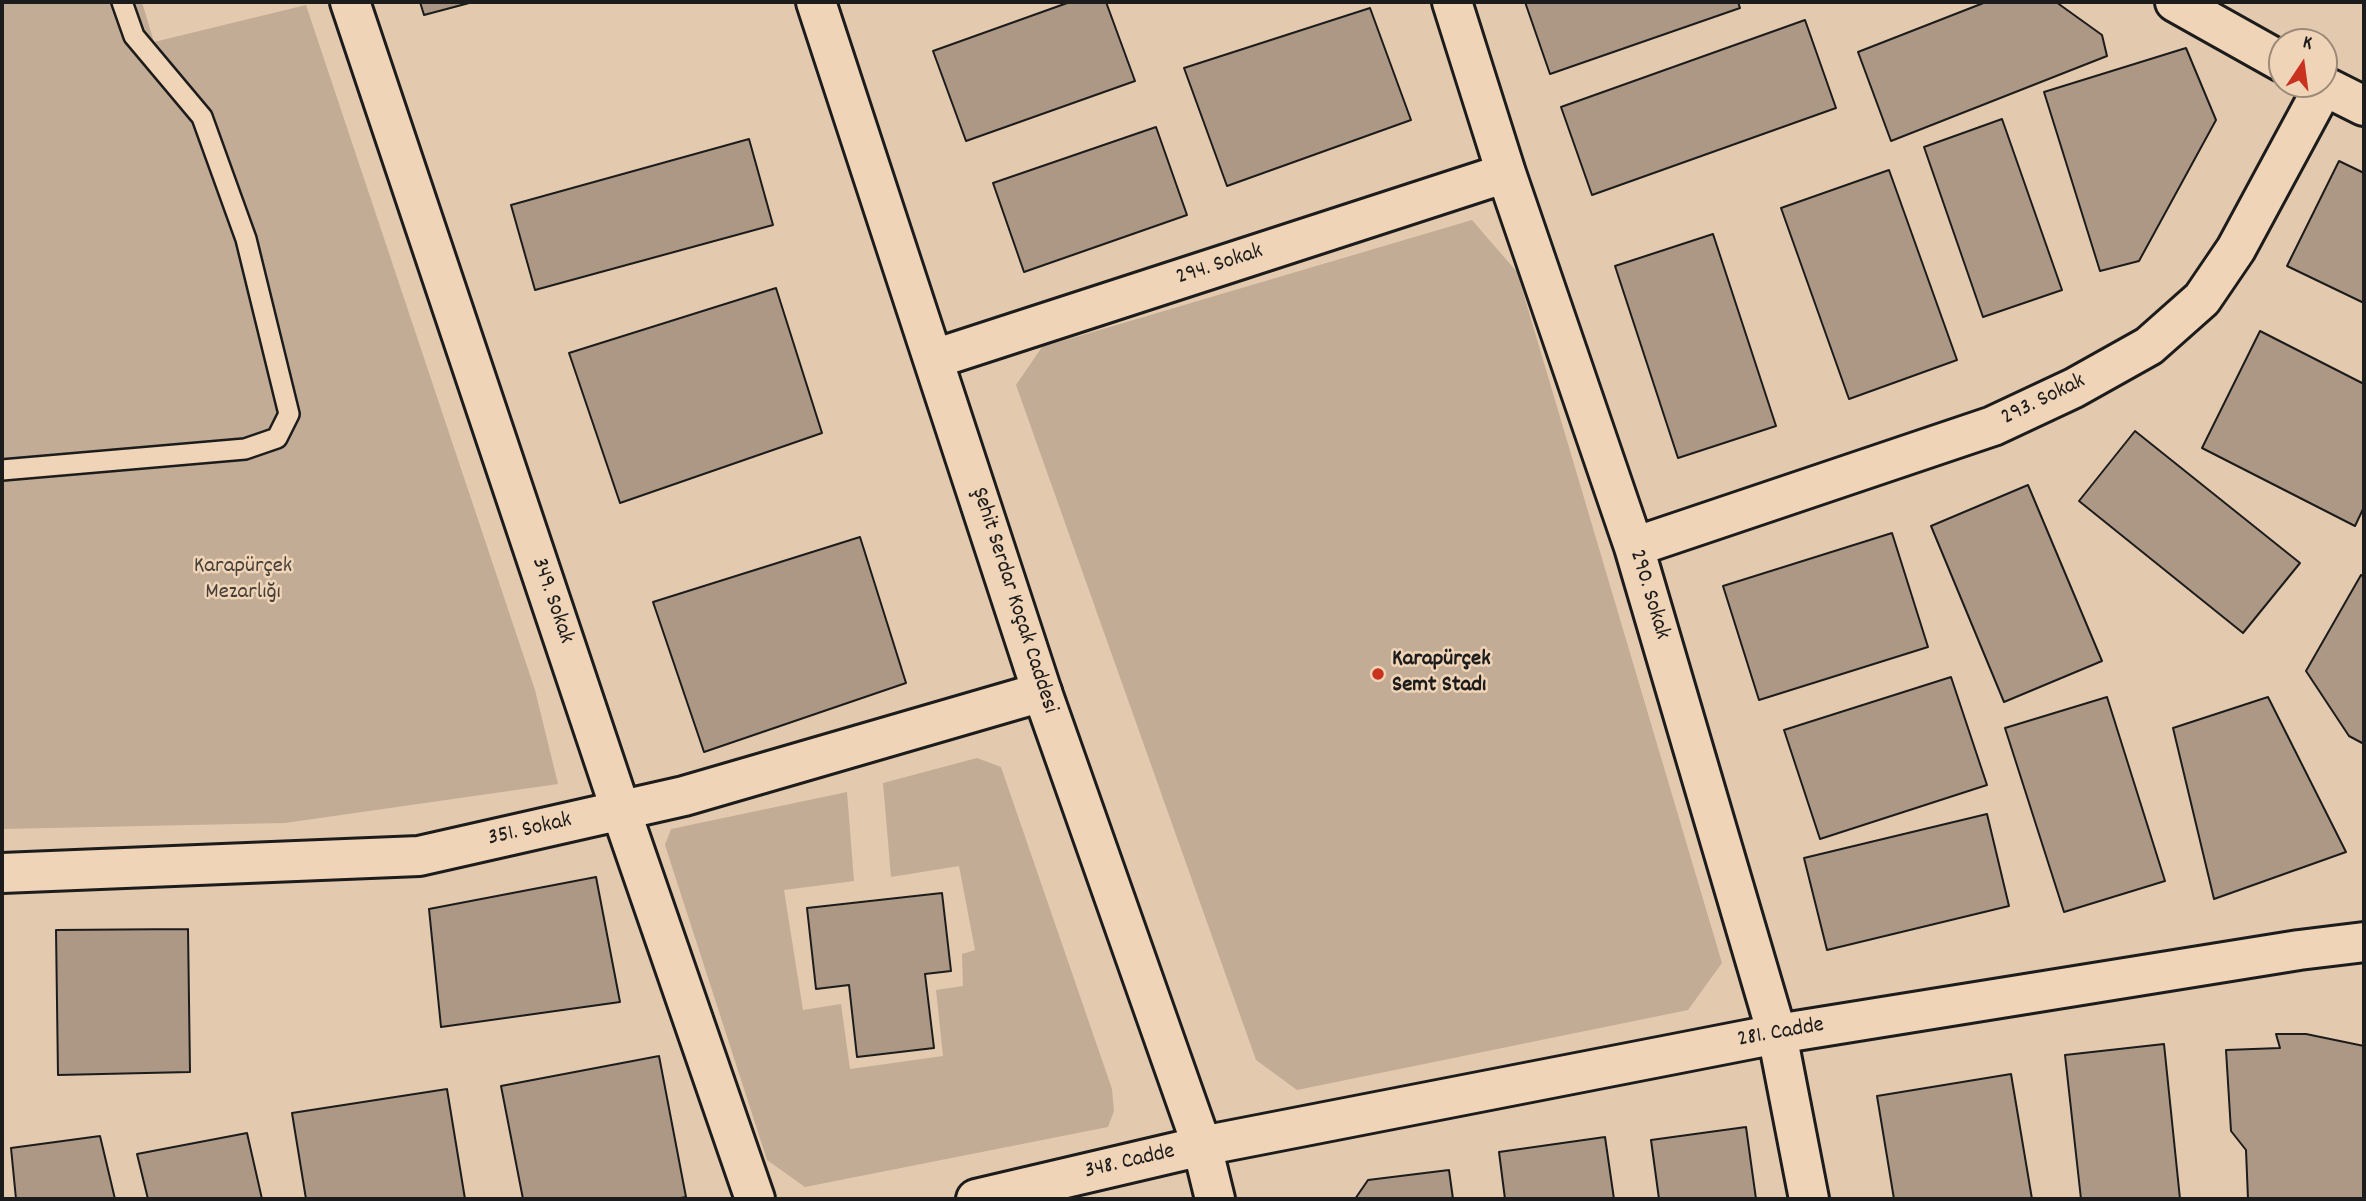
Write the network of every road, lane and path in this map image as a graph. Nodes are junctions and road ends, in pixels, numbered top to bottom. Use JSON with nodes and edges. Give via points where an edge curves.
{"nodes":[{"id":1,"x":122,"y":2,"type":"edge"},
{"id":2,"x":350,"y":2,"type":"edge"},
{"id":3,"x":816,"y":2,"type":"edge"},
{"id":4,"x":1452,"y":2,"type":"edge"},
{"id":5,"x":2175,"y":2,"type":"edge"},
{"id":6,"x":2268,"y":54,"type":"edge"},
{"id":7,"x":2338,"y":93,"type":"edge"},
{"id":8,"x":2315,"y":98,"type":"edge"},
{"id":9,"x":2364,"y":106,"type":"edge"},
{"id":10,"x":1506,"y":173,"type":"junction"},
{"id":11,"x":933,"y":359,"type":"junction"},
{"id":12,"x":2,"y":470,"type":"edge"},
{"id":13,"x":1634,"y":547,"type":"junction"},
{"id":14,"x":1042,"y":692,"type":"junction"},
{"id":15,"x":621,"y":811,"type":"junction"},
{"id":16,"x":2,"y":873,"type":"edge"},
{"id":17,"x":2358,"y":935,"type":"edge"},
{"id":18,"x":1777,"y":1034,"type":"junction"},
{"id":19,"x":1202,"y":1146,"type":"junction"},
{"id":20,"x":755,"y":1199,"type":"edge"},
{"id":21,"x":976,"y":1199,"type":"edge"},
{"id":22,"x":1214,"y":1199,"type":"edge"},
{"id":23,"x":1809,"y":1199,"type":"edge"}],
"edges":[{"from":1,"to":12,"type":"lane","via":[[134,36],[202,117],[246,240],[289,414],[276,438],[245,449]]},
{"from":2,"to":15,"type":"street","name":"349. Sokak"},
{"from":3,"to":11,"type":"street","name":"Şehit Serdar Koçak Caddesi"},
{"from":4,"to":10,"type":"street","name":"290. Sokak"},
{"from":5,"to":6,"type":"street"},
{"from":7,"to":9,"type":"street"},
{"from":8,"to":13,"type":"street","name":"293. Sokak","via":[[2236,249],[2202,299],[2149,346],[1993,426]]},
{"from":10,"to":11,"type":"street","name":"294. Sokak"},
{"from":10,"to":13,"type":"street","name":"290. Sokak"},
{"from":11,"to":14,"type":"street","name":"Şehit Serdar Koçak Caddesi"},
{"from":13,"to":18,"type":"street","name":"290. Sokak"},
{"from":14,"to":15,"type":"street","name":"351. Sokak"},
{"from":14,"to":19,"type":"street","name":"Şehit Serdar Koçak Caddesi"},
{"from":15,"to":16,"type":"street","name":"351. Sokak","via":[[419,856]]},
{"from":15,"to":20,"type":"street","name":"349. Sokak"},
{"from":17,"to":18,"type":"street","name":"281. Cadde"},
{"from":18,"to":19,"type":"street","name":"281. Cadde"},
{"from":18,"to":23,"type":"street","name":"290. Sokak"},
{"from":19,"to":21,"type":"street","name":"348. Cadde"},
{"from":19,"to":22,"type":"street","name":"Şehit Serdar Koçak Caddesi"}]}
